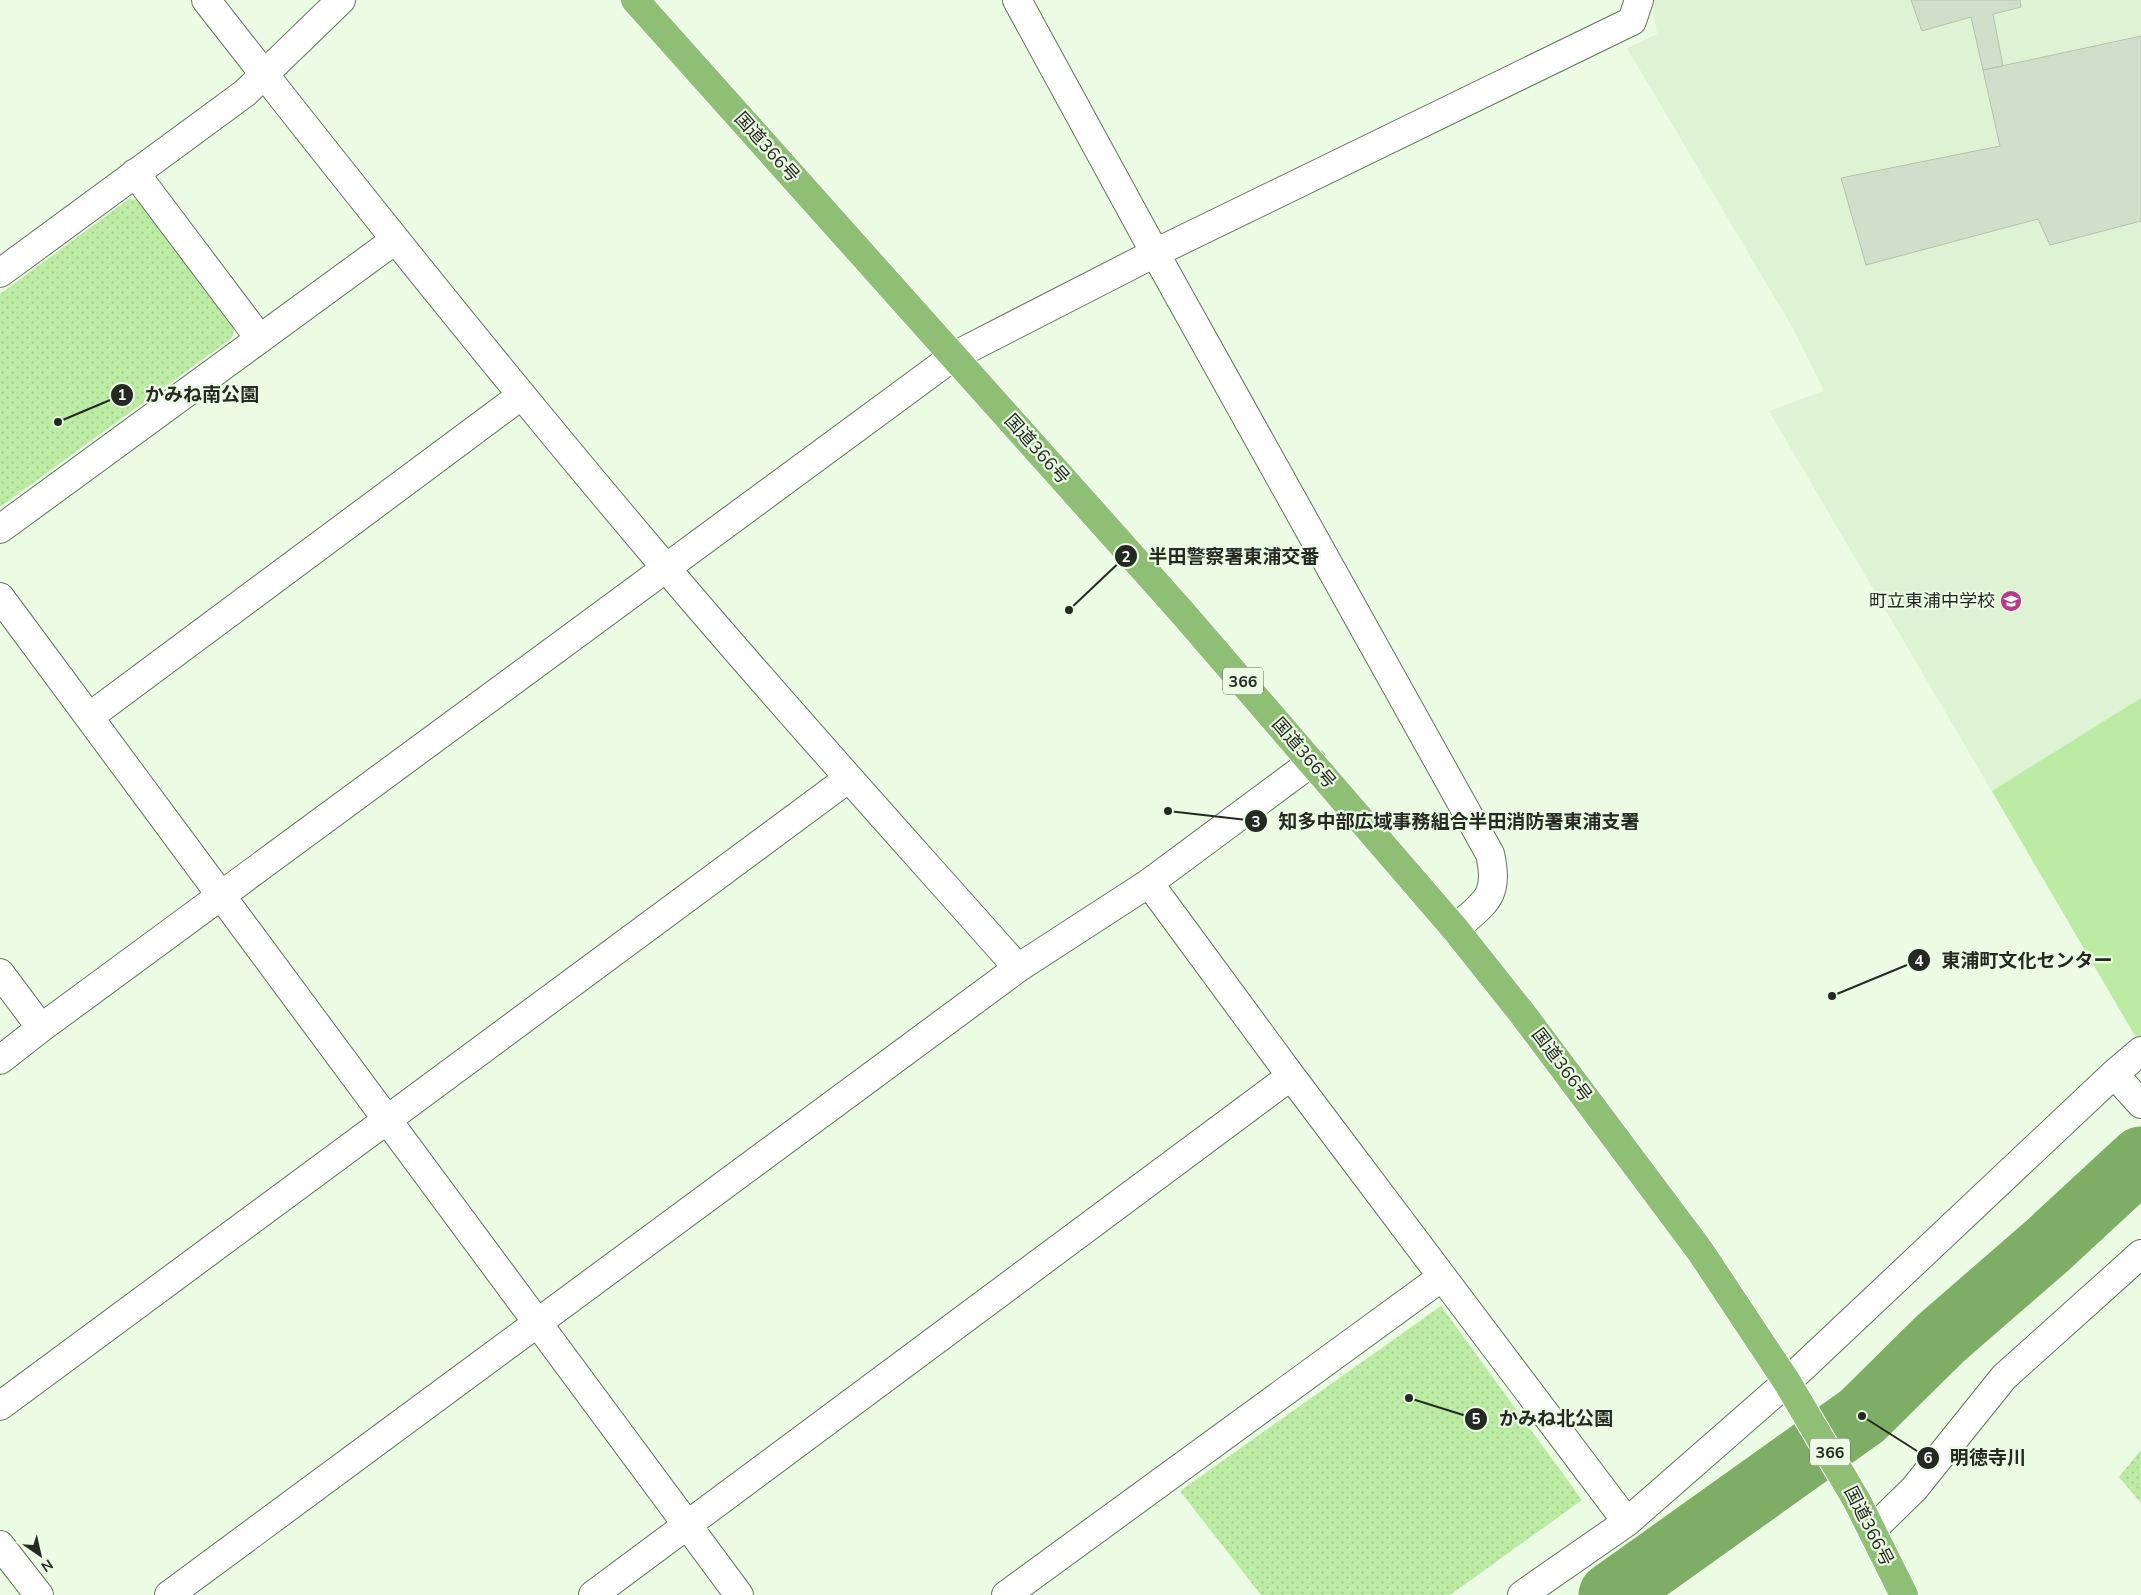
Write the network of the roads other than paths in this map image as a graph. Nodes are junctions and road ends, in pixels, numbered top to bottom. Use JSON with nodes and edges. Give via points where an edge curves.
{"nodes":[{"id":1,"x":206,"y":0,"type":"edge"},
{"id":2,"x":341,"y":0,"type":"edge"},
{"id":3,"x":635,"y":0,"type":"edge"},
{"id":4,"x":1017,"y":0,"type":"edge"},
{"id":5,"x":1639,"y":0,"type":"edge"},
{"id":6,"x":264,"y":74,"type":"junction"},
{"id":7,"x":135,"y":173,"type":"junction"},
{"id":8,"x":395,"y":240,"type":"junction"},
{"id":9,"x":1155,"y":253,"type":"junction"},
{"id":10,"x":0,"y":273,"type":"edge"},
{"id":11,"x":260,"y":339,"type":"junction"},
{"id":12,"x":954,"y":356,"type":"junction"},
{"id":13,"x":522,"y":395,"type":"junction"},
{"id":14,"x":0,"y":529,"type":"edge"},
{"id":15,"x":666,"y":568,"type":"junction"},
{"id":16,"x":0,"y":597,"type":"edge"},
{"id":17,"x":89,"y":717,"type":"junction"},
{"id":18,"x":1312,"y":762,"type":"junction"},
{"id":19,"x":849,"y":778,"type":"junction"},
{"id":20,"x":1149,"y":883,"type":"junction"},
{"id":21,"x":221,"y":895,"type":"junction"},
{"id":22,"x":1455,"y":929,"type":"junction"},
{"id":23,"x":1018,"y":968,"type":"junction"},
{"id":24,"x":0,"y":973,"type":"edge"},
{"id":25,"x":41,"y":1028,"type":"junction"},
{"id":26,"x":2141,"y":1052,"type":"edge"},
{"id":27,"x":0,"y":1060,"type":"edge"},
{"id":28,"x":2114,"y":1074,"type":"junction"},
{"id":29,"x":1291,"y":1076,"type":"junction"},
{"id":30,"x":2141,"y":1104,"type":"edge"},
{"id":31,"x":387,"y":1118,"type":"junction"},
{"id":32,"x":2141,"y":1254,"type":"edge"},
{"id":33,"x":1442,"y":1278,"type":"junction"},
{"id":34,"x":537,"y":1324,"type":"junction"},
{"id":35,"x":1794,"y":1392,"type":"junction"},
{"id":36,"x":0,"y":1406,"type":"edge"},
{"id":37,"x":1627,"y":1522,"type":"junction"},
{"id":38,"x":686,"y":1526,"type":"junction"},
{"id":39,"x":1872,"y":1530,"type":"junction"},
{"id":40,"x":0,"y":1545,"type":"edge"},
{"id":41,"x":39,"y":1595,"type":"edge"},
{"id":42,"x":169,"y":1595,"type":"edge"},
{"id":43,"x":593,"y":1595,"type":"edge"},
{"id":44,"x":739,"y":1595,"type":"edge"},
{"id":45,"x":1006,"y":1595,"type":"edge"},
{"id":46,"x":1522,"y":1595,"type":"edge"},
{"id":47,"x":1904,"y":1595,"type":"edge"}],
"edges":[{"from":1,"to":6,"type":"street"},
{"from":2,"to":6,"type":"street"},
{"from":3,"to":12,"type":"highway","name":"国道366号","number":"366"},
{"from":4,"to":9,"type":"street"},
{"from":5,"to":9,"type":"street","via":[[1632,21]]},
{"from":6,"to":7,"type":"street","via":[[244,93]]},
{"from":6,"to":8,"type":"street"},
{"from":7,"to":10,"type":"street"},
{"from":7,"to":11,"type":"street"},
{"from":8,"to":11,"type":"street"},
{"from":8,"to":13,"type":"street"},
{"from":9,"to":12,"type":"street"},
{"from":9,"to":22,"type":"street","via":[[1490,854],[1495,875],[1493,890],[1484,903]]},
{"from":11,"to":14,"type":"street"},
{"from":12,"to":15,"type":"street"},
{"from":12,"to":18,"type":"highway","name":"国道366号","number":"366","via":[[1182,610]]},
{"from":13,"to":15,"type":"street"},
{"from":13,"to":17,"type":"street"},
{"from":15,"to":19,"type":"street"},
{"from":15,"to":21,"type":"street"},
{"from":16,"to":17,"type":"street"},
{"from":17,"to":21,"type":"street"},
{"from":18,"to":20,"type":"street"},
{"from":18,"to":22,"type":"highway","name":"国道366号","number":"366"},
{"from":19,"to":23,"type":"street"},
{"from":19,"to":31,"type":"street"},
{"from":20,"to":23,"type":"street"},
{"from":20,"to":29,"type":"street"},
{"from":21,"to":25,"type":"street"},
{"from":21,"to":31,"type":"street"},
{"from":22,"to":35,"type":"highway","name":"国道366号","number":"366","via":[[1694,1243]]},
{"from":23,"to":34,"type":"street"},
{"from":24,"to":25,"type":"street"},
{"from":25,"to":27,"type":"street"},
{"from":26,"to":28,"type":"street"},
{"from":28,"to":30,"type":"street"},
{"from":28,"to":35,"type":"street"},
{"from":29,"to":33,"type":"street"},
{"from":29,"to":38,"type":"street"},
{"from":31,"to":34,"type":"street"},
{"from":31,"to":36,"type":"street"},
{"from":32,"to":39,"type":"street","via":[[2004,1377],[1914,1489]]},
{"from":33,"to":37,"type":"street"},
{"from":33,"to":45,"type":"street"},
{"from":34,"to":38,"type":"street"},
{"from":34,"to":42,"type":"street"},
{"from":35,"to":37,"type":"street"},
{"from":35,"to":39,"type":"highway","name":"国道366号","number":"366"},
{"from":37,"to":46,"type":"street"},
{"from":38,"to":43,"type":"street"},
{"from":38,"to":44,"type":"street"},
{"from":39,"to":47,"type":"highway","name":"国道366号","number":"366"},
{"from":40,"to":41,"type":"street"}]}
